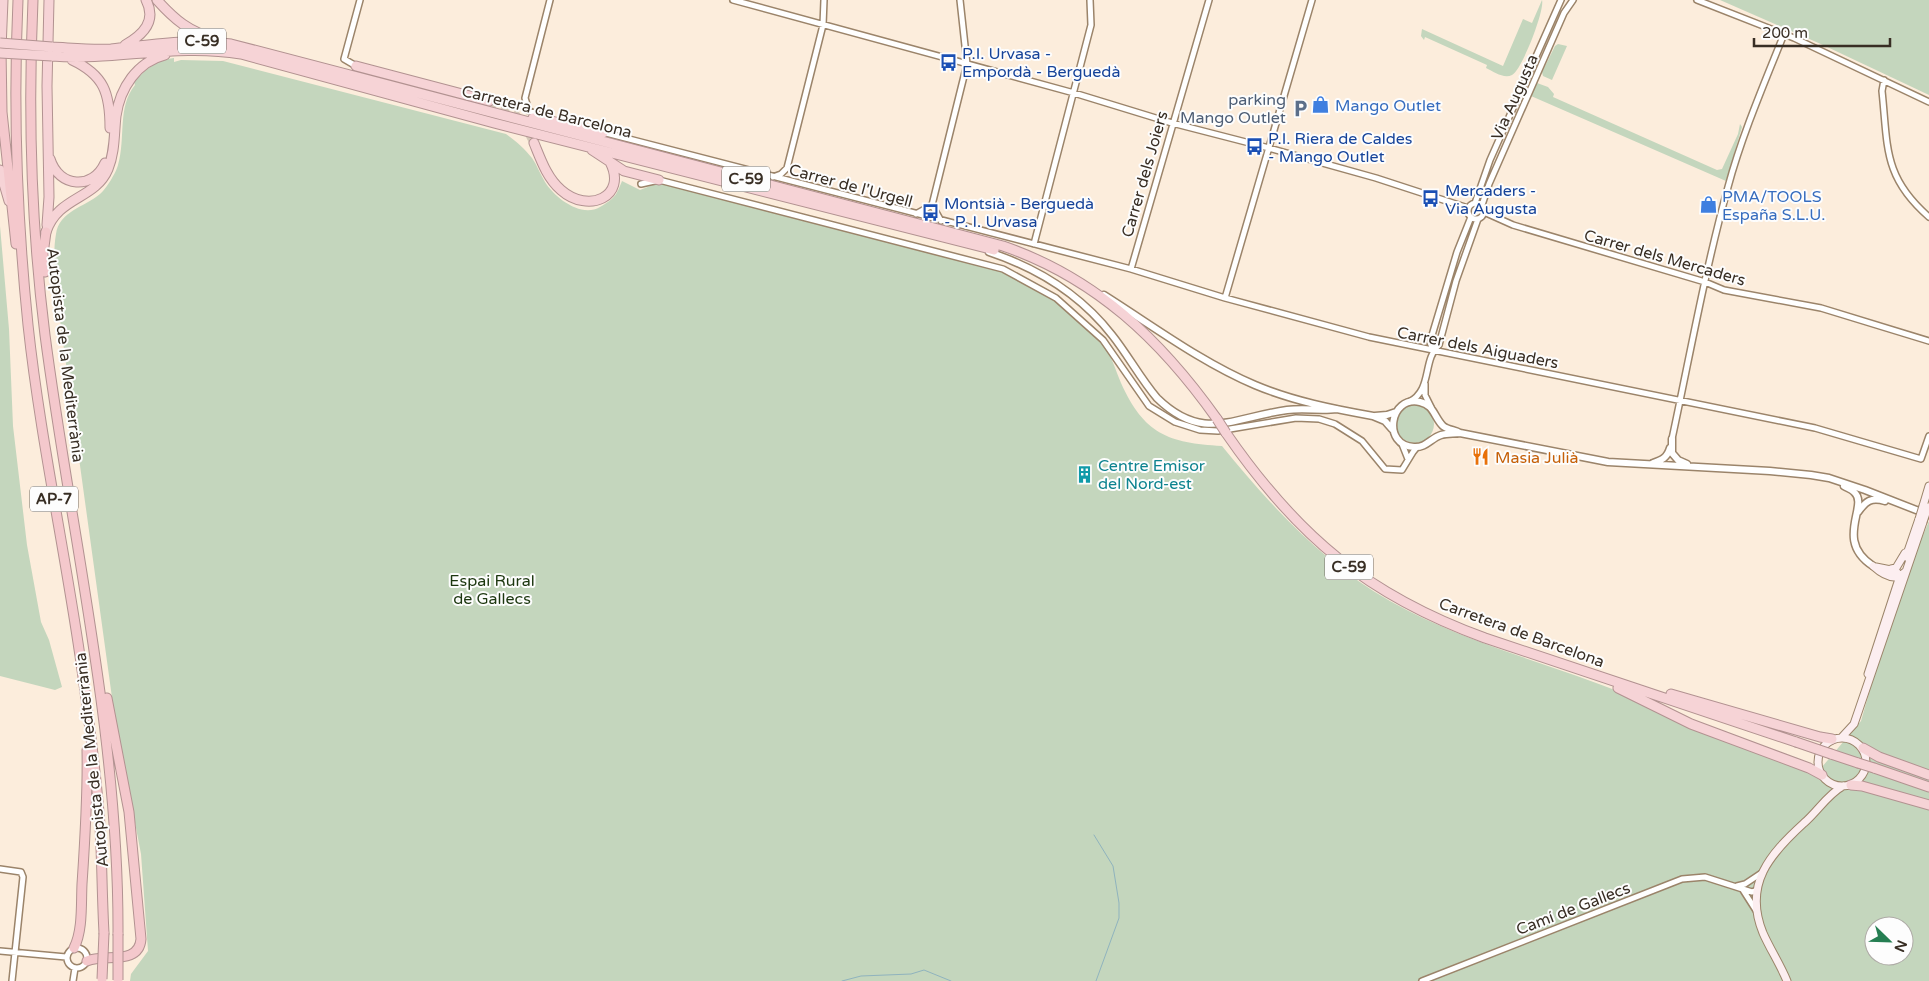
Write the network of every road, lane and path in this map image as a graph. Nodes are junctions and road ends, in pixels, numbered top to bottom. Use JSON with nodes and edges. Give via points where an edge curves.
{"nodes":[{"id":1,"x":4,"y":0,"type":"edge"},
{"id":2,"x":18,"y":0,"type":"edge"},
{"id":3,"x":33,"y":0,"type":"edge"},
{"id":4,"x":49,"y":0,"type":"edge"},
{"id":5,"x":56,"y":0,"type":"edge"},
{"id":6,"x":146,"y":0,"type":"edge"},
{"id":7,"x":157,"y":0,"type":"edge"},
{"id":8,"x":360,"y":0,"type":"edge"},
{"id":9,"x":550,"y":0,"type":"edge"},
{"id":10,"x":733,"y":0,"type":"edge"},
{"id":11,"x":824,"y":0,"type":"edge"},
{"id":12,"x":960,"y":0,"type":"edge"},
{"id":13,"x":1090,"y":0,"type":"edge"},
{"id":14,"x":1209,"y":0,"type":"edge"},
{"id":15,"x":1312,"y":0,"type":"edge"},
{"id":16,"x":1560,"y":0,"type":"edge"},
{"id":17,"x":1573,"y":0,"type":"edge"},
{"id":18,"x":1697,"y":0,"type":"edge"},
{"id":19,"x":823,"y":25,"type":"junction"},
{"id":20,"x":48,"y":27,"type":"junction"},
{"id":21,"x":1784,"y":34,"type":"junction"},
{"id":22,"x":121,"y":48,"type":"junction"},
{"id":23,"x":0,"y":49,"type":"edge"},
{"id":24,"x":190,"y":49,"type":"junction"},
{"id":25,"x":52,"y":52,"type":"junction"},
{"id":26,"x":282,"y":56,"type":"junction"},
{"id":27,"x":67,"y":58,"type":"junction"},
{"id":28,"x":967,"y":64,"type":"junction"},
{"id":29,"x":356,"y":66,"type":"joint"},
{"id":30,"x":1884,"y":80,"type":"junction"},
{"id":31,"x":1074,"y":94,"type":"junction"},
{"id":32,"x":489,"y":101,"type":"tunnel mouth"},
{"id":33,"x":1929,"y":102,"type":"edge"},
{"id":34,"x":508,"y":116,"type":"junction"},
{"id":35,"x":1172,"y":124,"type":"junction"},
{"id":36,"x":603,"y":132,"type":"junction"},
{"id":37,"x":574,"y":142,"type":"junction"},
{"id":38,"x":534,"y":143,"type":"tunnel mouth"},
{"id":39,"x":48,"y":148,"type":"junction"},
{"id":40,"x":1269,"y":148,"type":"junction"},
{"id":41,"x":610,"y":162,"type":"junction"},
{"id":42,"x":0,"y":170,"type":"edge"},
{"id":43,"x":773,"y":177,"type":"junction"},
{"id":44,"x":659,"y":180,"type":"junction"},
{"id":45,"x":641,"y":184,"type":"dead end"},
{"id":46,"x":1475,"y":203,"type":"junction"},
{"id":47,"x":932,"y":204,"type":"junction"},
{"id":48,"x":1482,"y":205,"type":"junction"},
{"id":49,"x":1468,"y":208,"type":"junction"},
{"id":50,"x":11,"y":210,"type":"junction"},
{"id":51,"x":1484,"y":212,"type":"junction"},
{"id":52,"x":916,"y":214,"type":"junction"},
{"id":53,"x":1929,"y":215,"type":"edge"},
{"id":54,"x":1471,"y":217,"type":"junction"},
{"id":55,"x":1478,"y":219,"type":"junction"},
{"id":56,"x":941,"y":221,"type":"junction"},
{"id":57,"x":46,"y":232,"type":"junction"},
{"id":58,"x":955,"y":241,"type":"junction"},
{"id":59,"x":1034,"y":244,"type":"junction"},
{"id":60,"x":1131,"y":269,"type":"junction"},
{"id":61,"x":1066,"y":273,"type":"junction"},
{"id":62,"x":1074,"y":280,"type":"junction"},
{"id":63,"x":1705,"y":282,"type":"junction"},
{"id":64,"x":1225,"y":298,"type":"junction"},
{"id":65,"x":26,"y":301,"type":"junction"},
{"id":66,"x":44,"y":332,"type":"junction"},
{"id":67,"x":1929,"y":340,"type":"edge"},
{"id":68,"x":1434,"y":350,"type":"junction"},
{"id":69,"x":1425,"y":384,"type":"junction"},
{"id":70,"x":1681,"y":399,"type":"junction"},
{"id":71,"x":1408,"y":402,"type":"junction"},
{"id":72,"x":1431,"y":407,"type":"junction"},
{"id":73,"x":1337,"y":409,"type":"junction"},
{"id":74,"x":1396,"y":412,"type":"junction"},
{"id":75,"x":1374,"y":416,"type":"junction"},
{"id":76,"x":1438,"y":419,"type":"junction"},
{"id":77,"x":1392,"y":429,"type":"junction"},
{"id":78,"x":1460,"y":433,"type":"junction"},
{"id":79,"x":1929,"y":436,"type":"edge"},
{"id":80,"x":1672,"y":439,"type":"junction"},
{"id":81,"x":1433,"y":440,"type":"junction"},
{"id":82,"x":1402,"y":444,"type":"junction"},
{"id":83,"x":1417,"y":447,"type":"junction"},
{"id":84,"x":1408,"y":459,"type":"junction"},
{"id":85,"x":1649,"y":464,"type":"junction"},
{"id":86,"x":1695,"y":467,"type":"junction"},
{"id":87,"x":1770,"y":471,"type":"junction"},
{"id":88,"x":1837,"y":481,"type":"junction"},
{"id":89,"x":1929,"y":486,"type":"edge"},
{"id":90,"x":1927,"y":507,"type":"edge"},
{"id":91,"x":1858,"y":513,"type":"junction"},
{"id":92,"x":1929,"y":515,"type":"edge"},
{"id":93,"x":1924,"y":520,"type":"edge"},
{"id":94,"x":1911,"y":541,"type":"junction"},
{"id":95,"x":1873,"y":566,"type":"joint"},
{"id":96,"x":1890,"y":573,"type":"junction"},
{"id":97,"x":1901,"y":579,"type":"junction"},
{"id":98,"x":1893,"y":596,"type":"junction"},
{"id":99,"x":99,"y":674,"type":"junction"},
{"id":100,"x":1596,"y":675,"type":"junction"},
{"id":101,"x":1608,"y":679,"type":"junction"},
{"id":102,"x":85,"y":697,"type":"junction"},
{"id":103,"x":1863,"y":698,"type":"junction"},
{"id":104,"x":1854,"y":724,"type":"junction"},
{"id":105,"x":1842,"y":737,"type":"junction"},
{"id":106,"x":1832,"y":739,"type":"junction"},
{"id":107,"x":1860,"y":745,"type":"junction"},
{"id":108,"x":1929,"y":775,"type":"edge"},
{"id":109,"x":1823,"y":777,"type":"junction"},
{"id":110,"x":1847,"y":785,"type":"junction"},
{"id":111,"x":1929,"y":787,"type":"edge"},
{"id":112,"x":1929,"y":805,"type":"edge"},
{"id":113,"x":1822,"y":806,"type":"junction"},
{"id":114,"x":0,"y":869,"type":"edge"},
{"id":115,"x":1762,"y":872,"type":"junction"},
{"id":116,"x":1743,"y":887,"type":"junction"},
{"id":117,"x":1757,"y":890,"type":"junction"},
{"id":118,"x":1757,"y":913,"type":"junction"},
{"id":119,"x":74,"y":948,"type":"junction"},
{"id":120,"x":0,"y":951,"type":"edge"},
{"id":121,"x":14,"y":953,"type":"junction"},
{"id":122,"x":66,"y":957,"type":"junction"},
{"id":123,"x":86,"y":961,"type":"junction"},
{"id":124,"x":75,"y":968,"type":"junction"},
{"id":125,"x":102,"y":980,"type":"edge"},
{"id":126,"x":12,"y":981,"type":"edge"},
{"id":127,"x":73,"y":981,"type":"edge"},
{"id":128,"x":118,"y":981,"type":"edge"},
{"id":129,"x":1422,"y":981,"type":"edge"},
{"id":130,"x":1787,"y":981,"type":"edge"}],
"edges":[{"from":1,"to":23,"type":"highway"},
{"from":2,"to":65,"type":"highway","name":"Autopista de la Mediterrània","number":"AP-7","via":[[17,158]]},
{"from":3,"to":66,"type":"highway","name":"Autopista de la Mediterrània","number":"AP-7","via":[[31,144]]},
{"from":4,"to":20,"type":"highway"},
{"from":5,"to":20,"type":"highway"},
{"from":6,"to":22,"type":"highway","via":[[150,14],[146,29]]},
{"from":7,"to":26,"type":"highway","via":[[178,21],[198,33],[271,50]]},
{"from":8,"to":29,"type":"street","via":[[344,59]]},
{"from":9,"to":36,"type":"street","name":"Carrer de l'Urgell","via":[[525,98],[529,111]]},
{"from":10,"to":19,"type":"street"},
{"from":11,"to":19,"type":"street"},
{"from":12,"to":28,"type":"street"},
{"from":13,"to":31,"type":"street","via":[[1091,25]]},
{"from":14,"to":35,"type":"street","name":"Carrer dels Joiers"},
{"from":15,"to":40,"type":"street"},
{"from":16,"to":46,"type":"street","name":"Via Augusta","via":[[1490,160]]},
{"from":17,"to":48,"type":"street","name":"Via Augusta","via":[[1564,13]]},
{"from":18,"to":21,"type":"street"},
{"from":19,"to":28,"type":"street"},
{"from":19,"to":43,"type":"street","via":[[787,168]]},
{"from":20,"to":39,"type":"highway"},
{"from":21,"to":30,"type":"street"},
{"from":21,"to":63,"type":"street","via":[[1728,186]]},
{"from":22,"to":25,"type":"highway","name":"Carretera de Barcelona","number":"C-59"},
{"from":22,"to":26,"type":"highway","name":"Carretera de Barcelona","number":"C-59","via":[[203,41]]},
{"from":23,"to":25,"type":"highway","name":"Carretera de Barcelona","number":"C-59","bridge":true},
{"from":23,"to":50,"type":"highway","via":[[1,104]]},
{"from":24,"to":27,"type":"highway","name":"Carretera de Barcelona","number":"C-59"},
{"from":24,"to":37,"type":"highway","name":"Carretera de Barcelona","number":"C-59","via":[[241,54]]},
{"from":24,"to":57,"type":"highway","via":[[156,58],[131,78],[119,101],[113,153],[105,175],[92,189],[56,213]]},
{"from":25,"to":27,"type":"highway","name":"Carretera de Barcelona","number":"C-59"},
{"from":26,"to":34,"type":"highway","name":"Carretera de Barcelona","number":"C-59"},
{"from":27,"to":39,"type":"highway","via":[[92,71],[105,89],[110,114],[108,154],[96,176],[76,182],[56,172]]},
{"from":28,"to":31,"type":"street"},
{"from":28,"to":47,"type":"street"},
{"from":29,"to":32,"type":"highway"},
{"from":30,"to":33,"type":"street"},
{"from":30,"to":53,"type":"street","via":[[1882,91],[1891,166],[1905,193]]},
{"from":31,"to":35,"type":"street"},
{"from":31,"to":59,"type":"street"},
{"from":34,"to":36,"type":"highway","via":[[551,120]]},
{"from":34,"to":61,"type":"highway","name":"Carretera de Barcelona","number":"C-59","via":[[976,238],[1019,252]]},
{"from":35,"to":40,"type":"street"},
{"from":35,"to":60,"type":"street","name":"Carrer dels Joiers"},
{"from":36,"to":43,"type":"street","name":"Carrer de l'Urgell"},
{"from":37,"to":41,"type":"highway"},
{"from":37,"to":58,"type":"highway","name":"Carretera de Barcelona","number":"C-59"},
{"from":38,"to":41,"type":"highway","via":[[555,184],[581,202],[604,198],[612,188],[614,175]]},
{"from":39,"to":57,"type":"highway"},
{"from":40,"to":49,"type":"street"},
{"from":40,"to":64,"type":"street"},
{"from":41,"to":44,"type":"highway","via":[[630,174]]},
{"from":42,"to":50,"type":"highway"},
{"from":43,"to":52,"type":"street","name":"Carrer de l'Urgell"},
{"from":44,"to":45,"type":"street"},
{"from":44,"to":84,"type":"street","via":[[1003,269],[1056,298],[1103,340],[1149,406],[1176,422],[1200,430],[1218,431],[1296,418],[1319,419],[1335,424],[1362,441],[1386,469],[1402,470]]},
{"from":46,"to":48,"type":"street"},
{"from":46,"to":49,"type":"street"},
{"from":47,"to":52,"type":"street"},
{"from":47,"to":56,"type":"street"},
{"from":48,"to":51,"type":"street"},
{"from":49,"to":54,"type":"street"},
{"from":50,"to":65,"type":"highway"},
{"from":51,"to":55,"type":"street"},
{"from":51,"to":63,"type":"street","name":"Carrer dels Mercaders","via":[[1513,225]]},
{"from":52,"to":56,"type":"street","name":"Carrer de l'Urgell"},
{"from":54,"to":55,"type":"street"},
{"from":54,"to":68,"type":"street","via":[[1430,342]]},
{"from":55,"to":68,"type":"street","via":[[1454,288],[1439,345]]},
{"from":56,"to":59,"type":"street","name":"Carrer de l'Urgell"},
{"from":57,"to":66,"type":"highway"},
{"from":58,"to":62,"type":"highway","name":"Carretera de Barcelona","number":"C-59","via":[[1022,258]]},
{"from":58,"to":73,"type":"street","via":[[1030,268],[1077,299],[1098,318],[1156,398],[1180,416],[1215,425],[1292,409]]},
{"from":59,"to":60,"type":"street","name":"Carrer dels Aiguaders"},
{"from":60,"to":64,"type":"street","name":"Carrer dels Aiguaders"},
{"from":61,"to":62,"type":"highway","name":"Carretera de Barcelona","number":"C-59"},
{"from":61,"to":73,"type":"street","via":[[1224,371],[1293,399]]},
{"from":62,"to":100,"type":"highway","name":"Carretera de Barcelona","number":"C-59","bridge":true,"via":[[1124,315],[1160,347],[1191,383],[1258,478],[1294,520],[1338,559],[1383,591],[1452,626]]},
{"from":63,"to":67,"type":"street","name":"Carrer dels Mercaders","via":[[1724,290],[1821,308]]},
{"from":63,"to":70,"type":"street"},
{"from":64,"to":68,"type":"street","name":"Carrer dels Aiguaders","via":[[1369,337]]},
{"from":65,"to":102,"type":"highway","name":"Autopista de la Mediterrània","number":"AP-7"},
{"from":66,"to":99,"type":"highway","name":"Autopista de la Mediterrània","number":"AP-7"},
{"from":68,"to":69,"type":"street"},
{"from":68,"to":70,"type":"street","name":"Carrer dels Aiguaders"},
{"from":69,"to":71,"type":"street","via":[[1417,398]]},
{"from":69,"to":72,"type":"street","via":[[1425,396]]},
{"from":70,"to":79,"type":"street","name":"Carrer dels Aiguaders","via":[[1815,428],[1921,459]]},
{"from":70,"to":80,"type":"street"},
{"from":71,"to":72,"type":"street","via":[[1420,402]]},
{"from":71,"to":74,"type":"street"},
{"from":72,"to":76,"type":"street"},
{"from":73,"to":75,"type":"street"},
{"from":74,"to":75,"type":"street"},
{"from":74,"to":77,"type":"street"},
{"from":75,"to":77,"type":"street"},
{"from":76,"to":78,"type":"street","via":[[1444,426]]},
{"from":76,"to":81,"type":"street"},
{"from":77,"to":82,"type":"street"},
{"from":78,"to":81,"type":"street","via":[[1444,434]]},
{"from":78,"to":85,"type":"street","via":[[1596,460]]},
{"from":80,"to":85,"type":"street","via":[[1663,460]]},
{"from":80,"to":86,"type":"street","via":[[1672,453],[1678,460]]},
{"from":81,"to":83,"type":"street"},
{"from":82,"to":83,"type":"street"},
{"from":82,"to":84,"type":"street"},
{"from":83,"to":84,"type":"street"},
{"from":85,"to":86,"type":"street"},
{"from":86,"to":87,"type":"street"},
{"from":87,"to":88,"type":"street"},
{"from":87,"to":91,"type":"street","via":[[1843,486],[1858,497]]},
{"from":88,"to":90,"type":"street","via":[[1858,483]]},
{"from":88,"to":92,"type":"street"},
{"from":89,"to":90,"type":"main road"},
{"from":90,"to":93,"type":"main road","bridge":true},
{"from":91,"to":93,"type":"street","via":[[1866,502],[1877,499]]},
{"from":91,"to":95,"type":"street","via":[[1853,529],[1854,542],[1861,557]]},
{"from":93,"to":94,"type":"main road"},
{"from":93,"to":97,"type":"main road"},
{"from":94,"to":96,"type":"main road"},
{"from":94,"to":97,"type":"main road"},
{"from":95,"to":96,"type":"main road"},
{"from":96,"to":97,"type":"main road"},
{"from":96,"to":98,"type":"main road"},
{"from":97,"to":98,"type":"main road"},
{"from":97,"to":103,"type":"main road"},
{"from":98,"to":103,"type":"main road"},
{"from":99,"to":123,"type":"highway","via":[[106,690],[129,812],[141,938],[134,954]]},
{"from":99,"to":128,"type":"highway","name":"Autopista de la Mediterrània","number":"AP-7","bridge":true,"via":[[118,889]]},
{"from":100,"to":101,"type":"highway","name":"Carretera de Barcelona","number":"C-59"},
{"from":100,"to":109,"type":"highway","via":[[1670,715],[1809,768]]},
{"from":101,"to":106,"type":"highway","via":[[1630,682]]},
{"from":101,"to":111,"type":"highway","name":"Carretera de Barcelona","number":"C-59","bridge":true},
{"from":102,"to":119,"type":"highway","via":[[87,797],[81,912]]},
{"from":102,"to":125,"type":"highway","name":"Autopista de la Mediterrània","number":"AP-7","bridge":true,"via":[[100,825],[104,933]]},
{"from":103,"to":104,"type":"main road"},
{"from":104,"to":105,"type":"main road"},
{"from":104,"to":107,"type":"main road"},
{"from":105,"to":106,"type":"main road"},
{"from":105,"to":107,"type":"main road"},
{"from":106,"to":109,"type":"main road","via":[[1819,755]]},
{"from":107,"to":108,"type":"highway","via":[[1879,757]]},
{"from":107,"to":110,"type":"main road","via":[[1867,760],[1866,768],[1860,778]]},
{"from":109,"to":110,"type":"main road","via":[[1833,784]]},
{"from":109,"to":113,"type":"main road","via":[[1827,794]]},
{"from":110,"to":112,"type":"highway","via":[[1862,786]]},
{"from":110,"to":113,"type":"main road","via":[[1836,790]]},
{"from":113,"to":115,"type":"main road","via":[[1779,847]]},
{"from":114,"to":121,"type":"street","via":[[21,872],[23,877]]},
{"from":115,"to":116,"type":"street"},
{"from":115,"to":117,"type":"main road"},
{"from":116,"to":117,"type":"street","name":"Camí de Gallecs","via":[[1752,892]]},
{"from":116,"to":118,"type":"street"},
{"from":116,"to":129,"type":"street","name":"Camí de Gallecs","via":[[1705,877],[1682,879]]},
{"from":117,"to":118,"type":"main road"},
{"from":118,"to":130,"type":"main road","via":[[1762,931]]},
{"from":119,"to":122,"type":"street"},
{"from":119,"to":123,"type":"street","via":[[83,950]]},
{"from":120,"to":121,"type":"street"},
{"from":121,"to":122,"type":"street"},
{"from":121,"to":126,"type":"street"},
{"from":122,"to":124,"type":"street","via":[[68,964]]},
{"from":123,"to":124,"type":"street","via":[[83,966]]},
{"from":124,"to":127,"type":"street"}]}
